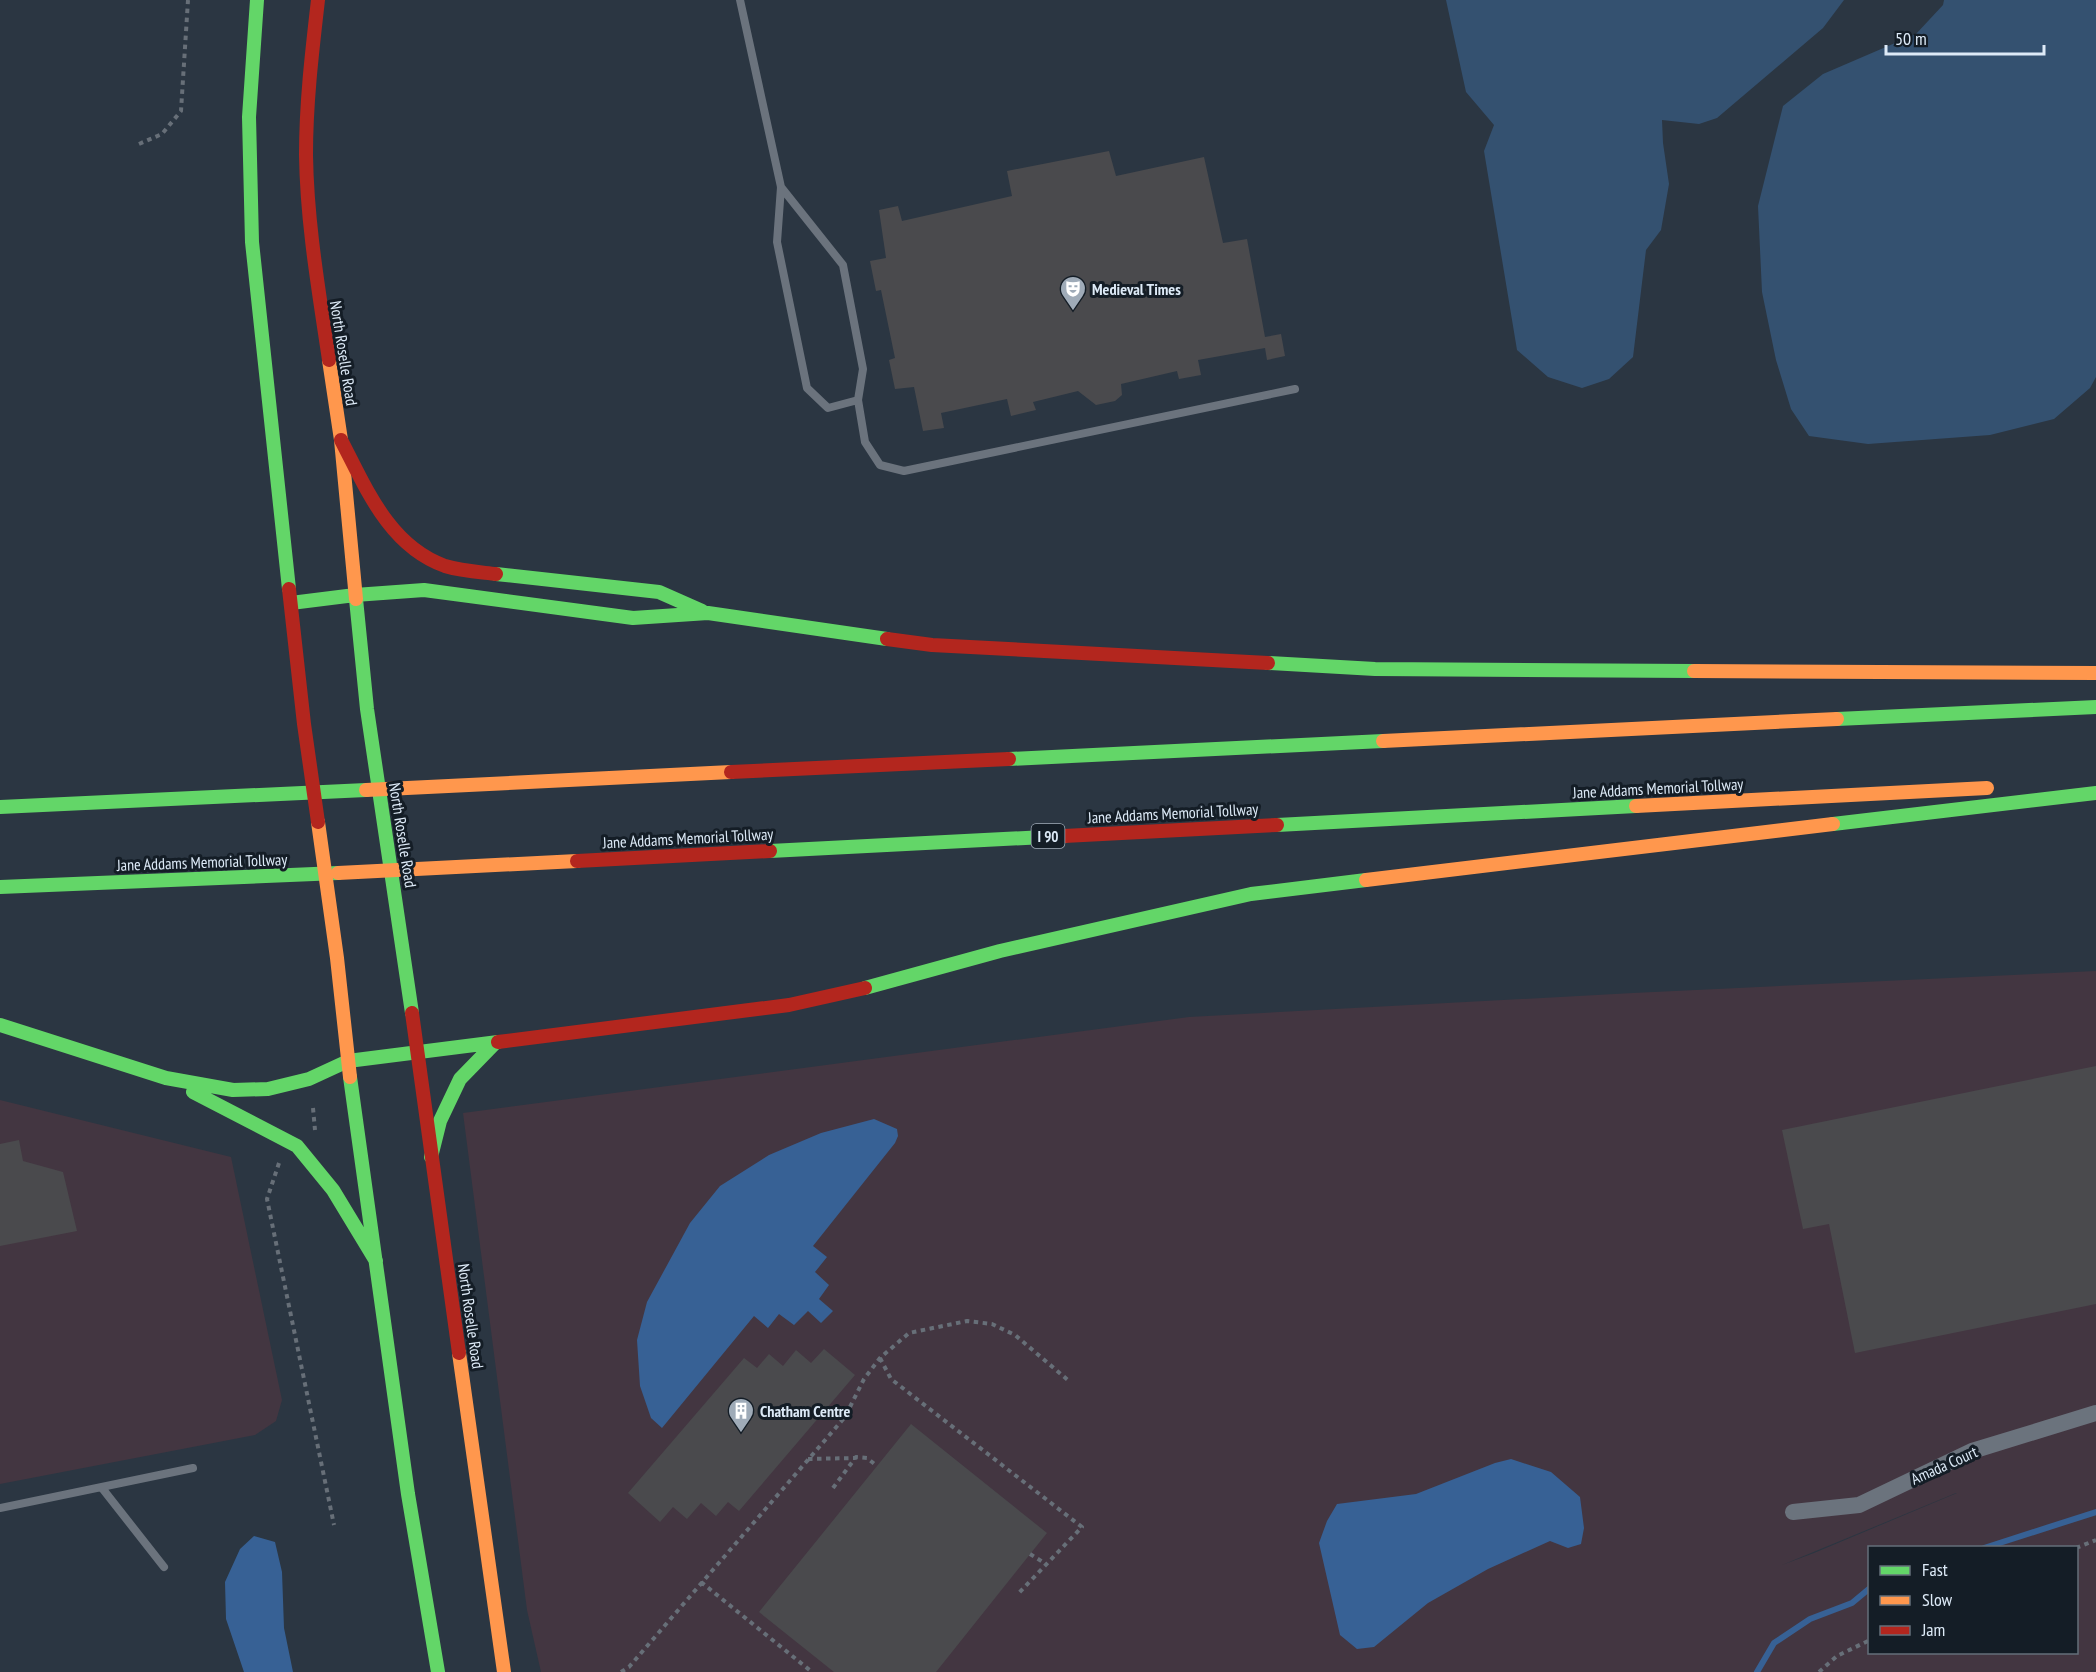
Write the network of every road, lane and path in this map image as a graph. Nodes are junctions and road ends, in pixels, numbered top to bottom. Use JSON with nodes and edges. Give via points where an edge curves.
{"nodes":[{"id":1,"x":188,"y":0,"type":"edge"},
{"id":2,"x":257,"y":0,"type":"edge"},
{"id":3,"x":318,"y":0,"type":"edge"},
{"id":4,"x":740,"y":0,"type":"edge"},
{"id":5,"x":139,"y":144,"type":"dead end"},
{"id":6,"x":781,"y":187,"type":"junction"},
{"id":7,"x":1295,"y":389,"type":"dead end"},
{"id":8,"x":858,"y":400,"type":"junction"},
{"id":9,"x":341,"y":440,"type":"junction"},
{"id":10,"x":355,"y":595,"type":"junction"},
{"id":11,"x":291,"y":603,"type":"junction"},
{"id":12,"x":708,"y":613,"type":"junction"},
{"id":13,"x":2096,"y":673,"type":"edge"},
{"id":14,"x":2096,"y":707,"type":"edge"},
{"id":15,"x":2096,"y":782,"type":"edge"},
{"id":16,"x":2048,"y":785,"type":"dead end"},
{"id":17,"x":2001,"y":787,"type":"dead end"},
{"id":18,"x":2096,"y":793,"type":"edge"},
{"id":19,"x":0,"y":807,"type":"edge"},
{"id":20,"x":0,"y":887,"type":"edge"},
{"id":21,"x":0,"y":1025,"type":"edge"},
{"id":22,"x":496,"y":1042,"type":"junction"},
{"id":23,"x":416,"y":1052,"type":"junction"},
{"id":24,"x":348,"y":1061,"type":"junction"},
{"id":25,"x":166,"y":1078,"type":"junction"},
{"id":26,"x":313,"y":1108,"type":"dead end"},
{"id":27,"x":316,"y":1131,"type":"dead end"},
{"id":28,"x":431,"y":1157,"type":"junction"},
{"id":29,"x":280,"y":1159,"type":"dead end"},
{"id":30,"x":376,"y":1261,"type":"junction"},
{"id":31,"x":880,"y":1358,"type":"junction"},
{"id":32,"x":1069,"y":1381,"type":"dead end"},
{"id":33,"x":2096,"y":1413,"type":"edge"},
{"id":34,"x":856,"y":1457,"type":"junction"},
{"id":35,"x":808,"y":1459,"type":"junction"},
{"id":36,"x":876,"y":1466,"type":"dead end"},
{"id":37,"x":193,"y":1468,"type":"dead end"},
{"id":38,"x":102,"y":1488,"type":"junction"},
{"id":39,"x":833,"y":1488,"type":"dead end"},
{"id":40,"x":0,"y":1508,"type":"edge"},
{"id":41,"x":1793,"y":1512,"type":"dead end"},
{"id":42,"x":334,"y":1525,"type":"dead end"},
{"id":43,"x":2096,"y":1540,"type":"edge"},
{"id":44,"x":2078,"y":1547,"type":"edge"},
{"id":45,"x":1030,"y":1554,"type":"dead end"},
{"id":46,"x":1046,"y":1564,"type":"junction"},
{"id":47,"x":164,"y":1567,"type":"dead end"},
{"id":48,"x":701,"y":1582,"type":"junction"},
{"id":49,"x":1017,"y":1595,"type":"dead end"},
{"id":50,"x":1868,"y":1640,"type":"edge"},
{"id":51,"x":438,"y":1672,"type":"edge"},
{"id":52,"x":504,"y":1672,"type":"edge"},
{"id":53,"x":621,"y":1672,"type":"edge"},
{"id":54,"x":812,"y":1672,"type":"edge"},
{"id":55,"x":1819,"y":1672,"type":"edge"}],
"edges":[{"from":1,"to":5,"type":"path","via":[[181,111],[162,134]]},
{"from":2,"to":11,"type":"main road","via":[[249,117],[252,242]]},
{"from":3,"to":9,"type":"main road","name":"North Roselle Road","via":[[307,101],[308,201]]},
{"from":4,"to":6,"type":"lane"},
{"from":6,"to":8,"type":"lane","via":[[843,265],[862,369]]},
{"from":6,"to":8,"type":"lane","via":[[777,242],[807,388],[828,408]]},
{"from":7,"to":8,"type":"lane","via":[[904,471],[880,465],[865,442]]},
{"from":9,"to":10,"type":"main road","name":"North Roselle Road"},
{"from":9,"to":12,"type":"main road","via":[[394,532],[415,551],[441,565],[659,592]]},
{"from":10,"to":11,"type":"main road"},
{"from":10,"to":12,"type":"main road","via":[[424,590],[633,618]]},
{"from":10,"to":23,"type":"main road","name":"North Roselle Road","via":[[367,709]]},
{"from":11,"to":24,"type":"main road"},
{"from":12,"to":13,"type":"main road","via":[[932,645],[1375,669]]},
{"from":14,"to":19,"type":"main road"},
{"from":15,"to":16,"type":"main road"},
{"from":17,"to":20,"type":"main road","name":"Jane Addams Memorial Tollway","number":"I 90"},
{"from":18,"to":22,"type":"main road","via":[[1251,894],[1139,917],[789,1005]]},
{"from":21,"to":25,"type":"main road"},
{"from":22,"to":23,"type":"main road"},
{"from":22,"to":28,"type":"main road","via":[[460,1079],[440,1121]]},
{"from":23,"to":24,"type":"main road"},
{"from":23,"to":28,"type":"main road","name":"North Roselle Road"},
{"from":24,"to":25,"type":"main road","via":[[309,1079],[268,1089],[233,1090]]},
{"from":24,"to":30,"type":"main road"},
{"from":25,"to":30,"type":"main road","via":[[297,1146],[333,1190]]},
{"from":26,"to":27,"type":"path"},
{"from":28,"to":52,"type":"main road","name":"North Roselle Road"},
{"from":29,"to":42,"type":"path","via":[[267,1199]]},
{"from":30,"to":51,"type":"main road","via":[[408,1494]]},
{"from":31,"to":32,"type":"path","via":[[909,1333],[967,1321],[992,1324],[1015,1335]]},
{"from":31,"to":35,"type":"path","via":[[864,1379],[845,1417]]},
{"from":31,"to":46,"type":"path","via":[[891,1379],[1082,1527]]},
{"from":33,"to":41,"type":"street","name":"Amada Court","via":[[1972,1450],[1859,1504]]},
{"from":34,"to":35,"type":"path"},
{"from":34,"to":36,"type":"path","via":[[867,1458]]},
{"from":34,"to":39,"type":"path"},
{"from":35,"to":48,"type":"path"},
{"from":37,"to":38,"type":"lane"},
{"from":38,"to":40,"type":"lane"},
{"from":38,"to":47,"type":"lane"},
{"from":43,"to":44,"type":"path"},
{"from":45,"to":46,"type":"path"},
{"from":46,"to":49,"type":"path"},
{"from":48,"to":53,"type":"path"},
{"from":48,"to":54,"type":"path"},
{"from":50,"to":55,"type":"path","via":[[1837,1656]]}]}
